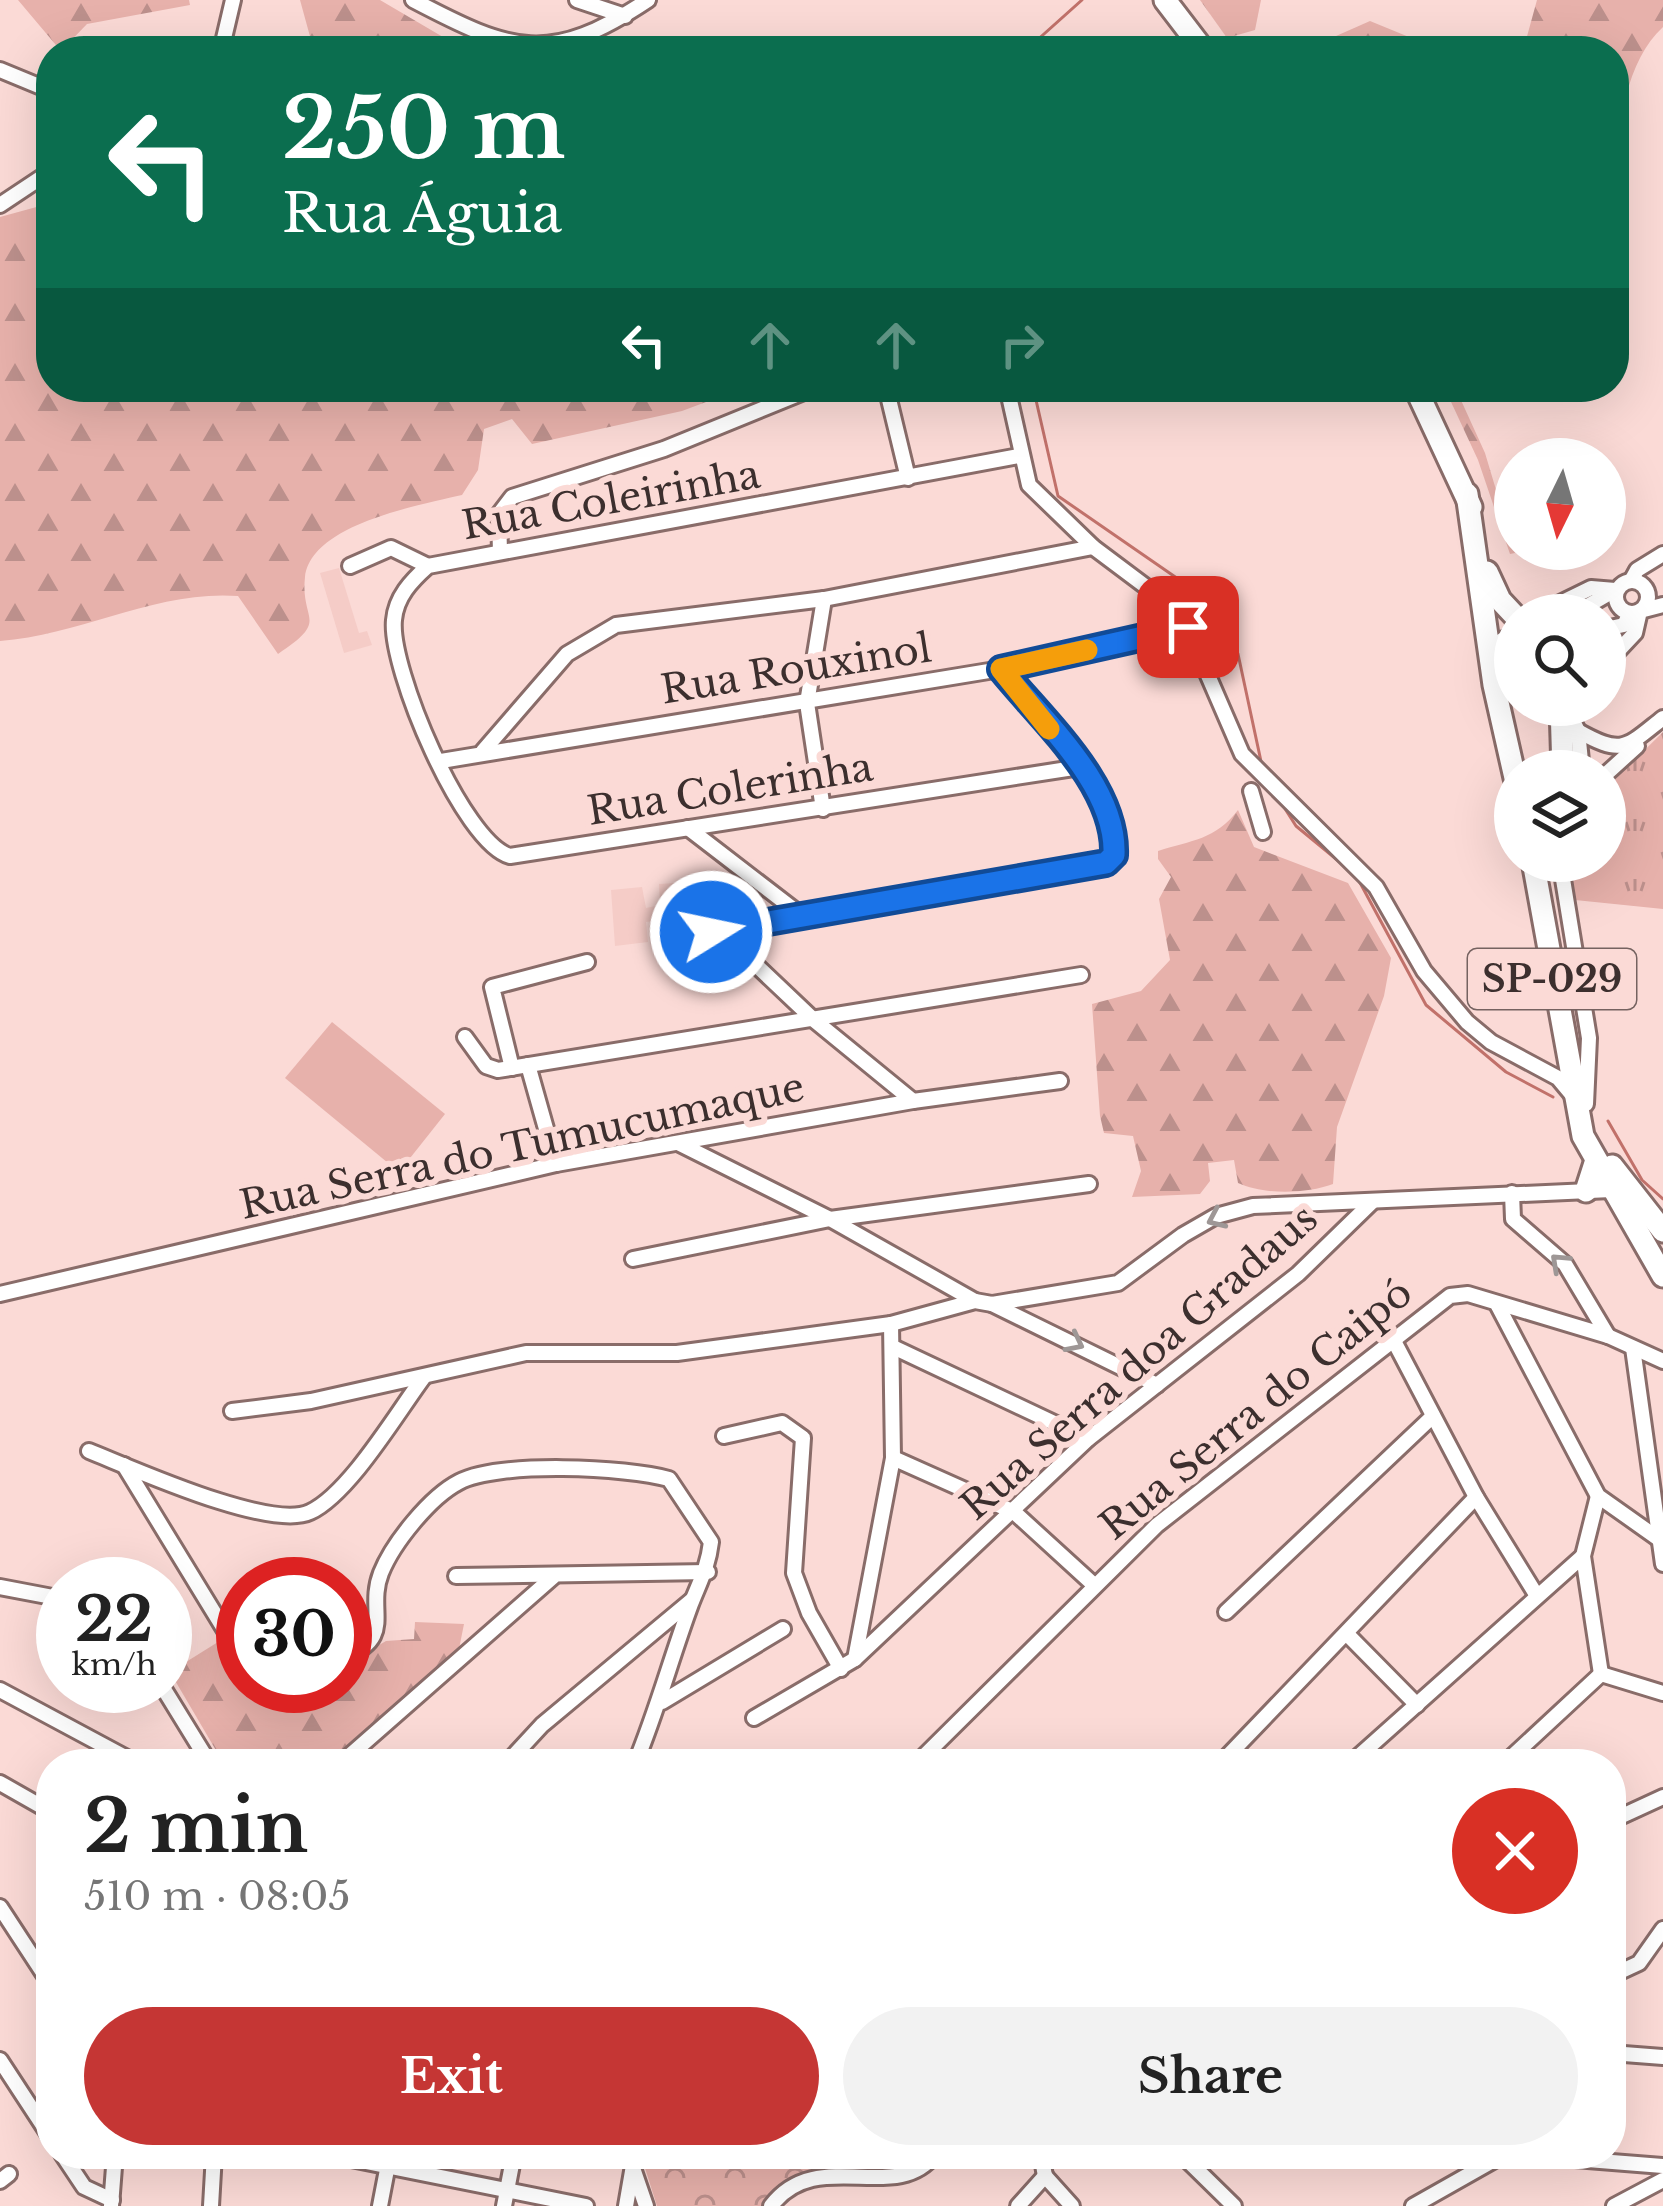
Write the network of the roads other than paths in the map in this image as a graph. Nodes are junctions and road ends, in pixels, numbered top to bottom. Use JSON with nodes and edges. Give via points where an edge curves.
{"nodes":[{"id":1,"x":233,"y":0,"type":"edge"},
{"id":2,"x":413,"y":0,"type":"edge"},
{"id":3,"x":577,"y":0,"type":"edge"},
{"id":4,"x":648,"y":0,"type":"edge"},
{"id":5,"x":1165,"y":0,"type":"edge"},
{"id":6,"x":625,"y":16,"type":"junction"},
{"id":7,"x":225,"y":36,"type":"edge"},
{"id":8,"x":487,"y":36,"type":"edge"},
{"id":9,"x":578,"y":36,"type":"edge"},
{"id":10,"x":1193,"y":36,"type":"edge"},
{"id":11,"x":0,"y":70,"type":"edge"},
{"id":12,"x":36,"y":85,"type":"edge"},
{"id":13,"x":36,"y":181,"type":"edge"},
{"id":14,"x":0,"y":205,"type":"edge"},
{"id":15,"x":779,"y":402,"type":"edge"},
{"id":16,"x":890,"y":402,"type":"edge"},
{"id":17,"x":1010,"y":402,"type":"edge"},
{"id":18,"x":1422,"y":402,"type":"edge"},
{"id":19,"x":1019,"y":456,"type":"junction"},
{"id":20,"x":908,"y":478,"type":"junction"},
{"id":21,"x":1467,"y":494,"type":"junction"},
{"id":22,"x":1093,"y":547,"type":"junction"},
{"id":23,"x":500,"y":552,"type":"junction"},
{"id":24,"x":1663,"y":554,"type":"edge"},
{"id":25,"x":350,"y":566,"type":"dead end"},
{"id":26,"x":428,"y":566,"type":"junction"},
{"id":27,"x":1631,"y":581,"type":"junction"},
{"id":28,"x":1616,"y":590,"type":"junction"},
{"id":29,"x":1497,"y":594,"type":"edge"},
{"id":30,"x":1576,"y":594,"type":"edge"},
{"id":31,"x":1609,"y":594,"type":"edge"},
{"id":32,"x":1611,"y":594,"type":"edge"},
{"id":33,"x":824,"y":599,"type":"junction"},
{"id":34,"x":1663,"y":605,"type":"edge"},
{"id":35,"x":1631,"y":616,"type":"junction"},
{"id":36,"x":1626,"y":618,"type":"edge"},
{"id":37,"x":1626,"y":621,"type":"edge"},
{"id":38,"x":1188,"y":627,"type":"junction"},
{"id":39,"x":1626,"y":643,"type":"edge"},
{"id":40,"x":1001,"y":669,"type":"junction"},
{"id":41,"x":1494,"y":681,"type":"edge"},
{"id":42,"x":807,"y":703,"type":"junction"},
{"id":43,"x":1663,"y":720,"type":"edge"},
{"id":44,"x":1569,"y":726,"type":"edge"},
{"id":45,"x":1570,"y":730,"type":"junction"},
{"id":46,"x":1565,"y":750,"type":"edge"},
{"id":47,"x":1574,"y":750,"type":"edge"},
{"id":48,"x":483,"y":752,"type":"junction"},
{"id":49,"x":1626,"y":755,"type":"edge"},
{"id":50,"x":441,"y":761,"type":"junction"},
{"id":51,"x":1080,"y":767,"type":"junction"},
{"id":52,"x":1282,"y":792,"type":"junction"},
{"id":53,"x":823,"y":809,"type":"junction"},
{"id":54,"x":688,"y":828,"type":"junction"},
{"id":55,"x":1263,"y":832,"type":"dead end"},
{"id":56,"x":1537,"y":882,"type":"edge"},
{"id":57,"x":1549,"y":882,"type":"edge"},
{"id":58,"x":1563,"y":882,"type":"edge"},
{"id":59,"x":801,"y":915,"type":"junction"},
{"id":60,"x":587,"y":962,"type":"dead end"},
{"id":61,"x":1081,"y":974,"type":"dead end"},
{"id":62,"x":1556,"y":998,"type":"junction"},
{"id":63,"x":814,"y":1020,"type":"junction"},
{"id":64,"x":465,"y":1037,"type":"dead end"},
{"id":65,"x":520,"y":1066,"type":"junction"},
{"id":66,"x":1539,"y":1068,"type":"junction"},
{"id":67,"x":1060,"y":1082,"type":"dead end"},
{"id":68,"x":1579,"y":1100,"type":"junction"},
{"id":69,"x":913,"y":1101,"type":"junction"},
{"id":70,"x":676,"y":1142,"type":"junction"},
{"id":71,"x":1596,"y":1160,"type":"junction"},
{"id":72,"x":556,"y":1164,"type":"junction"},
{"id":73,"x":1089,"y":1184,"type":"dead end"},
{"id":74,"x":1611,"y":1190,"type":"junction"},
{"id":75,"x":1584,"y":1191,"type":"junction"},
{"id":76,"x":1512,"y":1192,"type":"junction"},
{"id":77,"x":1372,"y":1202,"type":"junction"},
{"id":78,"x":1623,"y":1212,"type":"junction"},
{"id":79,"x":830,"y":1219,"type":"junction"},
{"id":80,"x":1656,"y":1225,"type":"edge"},
{"id":81,"x":633,"y":1259,"type":"dead end"},
{"id":82,"x":1663,"y":1276,"type":"edge"},
{"id":83,"x":0,"y":1294,"type":"edge"},
{"id":84,"x":1041,"y":1294,"type":"junction"},
{"id":85,"x":984,"y":1302,"type":"junction"},
{"id":86,"x":1498,"y":1306,"type":"junction"},
{"id":87,"x":1029,"y":1319,"type":"junction"},
{"id":88,"x":890,"y":1324,"type":"junction"},
{"id":89,"x":1608,"y":1336,"type":"junction"},
{"id":90,"x":1394,"y":1341,"type":"junction"},
{"id":91,"x":893,"y":1347,"type":"junction"},
{"id":92,"x":1633,"y":1348,"type":"junction"},
{"id":93,"x":1663,"y":1361,"type":"edge"},
{"id":94,"x":424,"y":1376,"type":"junction"},
{"id":95,"x":1157,"y":1384,"type":"junction"},
{"id":96,"x":232,"y":1411,"type":"dead end"},
{"id":97,"x":1433,"y":1416,"type":"junction"},
{"id":98,"x":724,"y":1436,"type":"dead end"},
{"id":99,"x":1088,"y":1438,"type":"junction"},
{"id":100,"x":89,"y":1451,"type":"dead end"},
{"id":101,"x":893,"y":1458,"type":"junction"},
{"id":102,"x":124,"y":1466,"type":"junction"},
{"id":103,"x":1598,"y":1496,"type":"junction"},
{"id":104,"x":1476,"y":1497,"type":"junction"},
{"id":105,"x":1014,"y":1512,"type":"junction"},
{"id":106,"x":1660,"y":1539,"type":"edge"},
{"id":107,"x":1583,"y":1556,"type":"junction"},
{"id":108,"x":1663,"y":1564,"type":"edge"},
{"id":109,"x":708,"y":1572,"type":"junction"},
{"id":110,"x":456,"y":1576,"type":"dead end"},
{"id":111,"x":553,"y":1577,"type":"junction"},
{"id":112,"x":1094,"y":1585,"type":"junction"},
{"id":113,"x":0,"y":1587,"type":"edge"},
{"id":114,"x":36,"y":1594,"type":"edge"},
{"id":115,"x":1537,"y":1596,"type":"junction"},
{"id":116,"x":692,"y":1600,"type":"junction"},
{"id":117,"x":1226,"y":1612,"type":"dead end"},
{"id":118,"x":216,"y":1616,"type":"edge"},
{"id":119,"x":783,"y":1629,"type":"dead end"},
{"id":120,"x":1348,"y":1635,"type":"junction"},
{"id":121,"x":372,"y":1639,"type":"edge"},
{"id":122,"x":848,"y":1664,"type":"junction"},
{"id":123,"x":1600,"y":1674,"type":"junction"},
{"id":124,"x":0,"y":1690,"type":"edge"},
{"id":125,"x":1663,"y":1693,"type":"edge"},
{"id":126,"x":662,"y":1702,"type":"junction"},
{"id":127,"x":1418,"y":1705,"type":"junction"},
{"id":128,"x":179,"y":1713,"type":"edge"},
{"id":129,"x":754,"y":1718,"type":"dead end"},
{"id":130,"x":110,"y":1749,"type":"edge"},
{"id":131,"x":201,"y":1749,"type":"edge"},
{"id":132,"x":357,"y":1749,"type":"edge"},
{"id":133,"x":520,"y":1749,"type":"edge"},
{"id":134,"x":642,"y":1749,"type":"edge"},
{"id":135,"x":931,"y":1749,"type":"edge"},
{"id":136,"x":1231,"y":1749,"type":"edge"},
{"id":137,"x":1367,"y":1749,"type":"edge"},
{"id":138,"x":1520,"y":1749,"type":"edge"},
{"id":139,"x":0,"y":1783,"type":"edge"},
{"id":140,"x":1663,"y":1797,"type":"edge"},
{"id":141,"x":36,"y":1803,"type":"edge"},
{"id":142,"x":1626,"y":1814,"type":"edge"},
{"id":143,"x":0,"y":1907,"type":"edge"},
{"id":144,"x":1663,"y":1929,"type":"edge"},
{"id":145,"x":36,"y":1962,"type":"edge"},
{"id":146,"x":1626,"y":1969,"type":"edge"},
{"id":147,"x":1626,"y":2054,"type":"edge"},
{"id":148,"x":1663,"y":2057,"type":"edge"},
{"id":149,"x":0,"y":2060,"type":"edge"},
{"id":150,"x":36,"y":2115,"type":"edge"},
{"id":151,"x":1626,"y":2163,"type":"edge"},
{"id":152,"x":1663,"y":2166,"type":"edge"},
{"id":153,"x":72,"y":2169,"type":"edge"},
{"id":154,"x":114,"y":2169,"type":"edge"},
{"id":155,"x":213,"y":2169,"type":"edge"},
{"id":156,"x":387,"y":2169,"type":"edge"},
{"id":157,"x":413,"y":2169,"type":"edge"},
{"id":158,"x":511,"y":2169,"type":"edge"},
{"id":159,"x":633,"y":2169,"type":"edge"},
{"id":160,"x":636,"y":2169,"type":"edge"},
{"id":161,"x":916,"y":2169,"type":"edge"},
{"id":162,"x":1044,"y":2169,"type":"edge"},
{"id":163,"x":1203,"y":2169,"type":"edge"},
{"id":164,"x":1481,"y":2169,"type":"edge"},
{"id":165,"x":1045,"y":2176,"type":"junction"},
{"id":166,"x":1663,"y":2180,"type":"edge"},
{"id":167,"x":506,"y":2199,"type":"edge"},
{"id":168,"x":111,"y":2203,"type":"edge"},
{"id":169,"x":212,"y":2206,"type":"edge"},
{"id":170,"x":380,"y":2206,"type":"edge"},
{"id":171,"x":586,"y":2206,"type":"edge"},
{"id":172,"x":626,"y":2206,"type":"edge"},
{"id":173,"x":646,"y":2206,"type":"edge"},
{"id":174,"x":771,"y":2206,"type":"edge"},
{"id":175,"x":1018,"y":2206,"type":"edge"},
{"id":176,"x":1072,"y":2206,"type":"edge"},
{"id":177,"x":1234,"y":2206,"type":"edge"},
{"id":178,"x":1413,"y":2206,"type":"edge"},
{"id":179,"x":1614,"y":2206,"type":"edge"}],
"edges":[{"from":1,"to":7,"type":"street"},
{"from":2,"to":8,"type":"street"},
{"from":3,"to":6,"type":"street"},
{"from":4,"to":6,"type":"street"},
{"from":5,"to":10,"type":"highway"},
{"from":6,"to":9,"type":"street"},
{"from":11,"to":12,"type":"street"},
{"from":13,"to":14,"type":"street"},
{"from":15,"to":23,"type":"street","via":[[512,497],[499,514]]},
{"from":16,"to":20,"type":"street"},
{"from":17,"to":19,"type":"street"},
{"from":18,"to":21,"type":"highway"},
{"from":19,"to":20,"type":"street","name":"Rua Coleirinha"},
{"from":19,"to":22,"type":"street","via":[[1038,496]]},
{"from":20,"to":23,"type":"street","name":"Rua Coleirinha"},
{"from":21,"to":29,"type":"highway"},
{"from":21,"to":41,"type":"highway"},
{"from":22,"to":33,"type":"street"},
{"from":22,"to":38,"type":"street","via":[[1181,613]]},
{"from":23,"to":26,"type":"street","name":"Rua Coleirinha"},
{"from":24,"to":27,"type":"street"},
{"from":25,"to":26,"type":"street","via":[[391,548]]},
{"from":26,"to":50,"type":"street","name":"Rua Coleirinha","via":[[396,607],[393,637],[401,678]]},
{"from":27,"to":35,"type":"street","via":[[1647,593]]},
{"from":27,"to":35,"type":"street","via":[[1616,599]]},
{"from":28,"to":30,"type":"street"},
{"from":28,"to":31,"type":"street"},
{"from":28,"to":32,"type":"street"},
{"from":33,"to":42,"type":"street"},
{"from":33,"to":48,"type":"street","via":[[717,608],[585,638]]},
{"from":34,"to":35,"type":"street"},
{"from":35,"to":36,"type":"street"},
{"from":35,"to":37,"type":"street"},
{"from":35,"to":39,"type":"street","via":[[1635,633]]},
{"from":38,"to":40,"type":"street","name":"Rua Rouxinol"},
{"from":38,"to":52,"type":"street","via":[[1242,754]]},
{"from":40,"to":42,"type":"street","name":"Rua Rouxinol"},
{"from":40,"to":51,"type":"street"},
{"from":42,"to":48,"type":"street","name":"Rua Rouxinol"},
{"from":42,"to":53,"type":"street"},
{"from":43,"to":45,"type":"street","via":[[1622,748]]},
{"from":43,"to":49,"type":"street"},
{"from":44,"to":45,"type":"highway"},
{"from":45,"to":46,"type":"highway"},
{"from":45,"to":47,"type":"street"},
{"from":48,"to":50,"type":"street","name":"Rua Rouxinol"},
{"from":50,"to":54,"type":"street","name":"Rua Colerinha","via":[[475,827],[501,854]]},
{"from":51,"to":53,"type":"street","name":"Rua Colerinha"},
{"from":51,"to":59,"type":"street","via":[[1114,840],[1112,859]]},
{"from":52,"to":55,"type":"street","via":[[1252,796]]},
{"from":52,"to":66,"type":"street","via":[[1376,887],[1424,971],[1467,1022]]},
{"from":53,"to":54,"type":"street","name":"Rua Colerinha"},
{"from":54,"to":59,"type":"street"},
{"from":56,"to":62,"type":"highway","number":"SP-029"},
{"from":57,"to":68,"type":"highway","number":"SP-029"},
{"from":58,"to":68,"type":"street","number":"SP-029","via":[[1589,1038]]},
{"from":59,"to":63,"type":"street","via":[[715,931]]},
{"from":60,"to":65,"type":"street","via":[[492,987]]},
{"from":61,"to":63,"type":"street"},
{"from":62,"to":66,"type":"street","via":[[1561,1058]]},
{"from":62,"to":68,"type":"highway","number":"SP-029"},
{"from":63,"to":65,"type":"street"},
{"from":63,"to":69,"type":"street"},
{"from":64,"to":65,"type":"street","via":[[490,1069]]},
{"from":65,"to":72,"type":"street"},
{"from":66,"to":68,"type":"street"},
{"from":67,"to":69,"type":"street","name":"Rua Serra do Tumucumaque"},
{"from":68,"to":71,"type":"highway","number":"SP-029"},
{"from":68,"to":80,"type":"highway","number":"SP-029","via":[[1606,1156]]},
{"from":69,"to":70,"type":"street","name":"Rua Serra do Tumucumaque"},
{"from":70,"to":72,"type":"street","name":"Rua Serra do Tumucumaque"},
{"from":70,"to":79,"type":"street"},
{"from":71,"to":74,"type":"highway","number":"SP-029"},
{"from":71,"to":75,"type":"highway"},
{"from":72,"to":83,"type":"street","name":"Rua Serra do Tumucumaque"},
{"from":73,"to":79,"type":"street"},
{"from":74,"to":75,"type":"street"},
{"from":74,"to":78,"type":"highway","number":"SP-029"},
{"from":74,"to":80,"type":"highway"},
{"from":75,"to":76,"type":"street"},
{"from":75,"to":78,"type":"street"},
{"from":76,"to":77,"type":"street"},
{"from":89,"to":76,"type":"street","one_way":true,"via":[[1565,1264],[1513,1219]]},
{"from":77,"to":84,"type":"street","one_way":true,"via":[[1237,1210],[1183,1235],[1118,1283]]},
{"from":77,"to":95,"type":"street","name":"Rua Serra doa Gradaus","via":[[1298,1274]]},
{"from":78,"to":82,"type":"highway","number":"SP-029"},
{"from":79,"to":81,"type":"street"},
{"from":79,"to":85,"type":"street"},
{"from":84,"to":85,"type":"street"},
{"from":84,"to":87,"type":"street"},
{"from":85,"to":87,"type":"street"},
{"from":85,"to":88,"type":"street"},
{"from":86,"to":89,"type":"street"},
{"from":86,"to":90,"type":"street","name":"Rua Serra do Caipó","via":[[1450,1296]]},
{"from":86,"to":103,"type":"street"},
{"from":87,"to":95,"type":"street","one_way":true},
{"from":88,"to":91,"type":"street"},
{"from":88,"to":94,"type":"street","via":[[677,1353],[526,1353]]},
{"from":89,"to":92,"type":"street"},
{"from":90,"to":97,"type":"street"},
{"from":90,"to":112,"type":"street","name":"Rua Serra do Caipó","via":[[1235,1459]]},
{"from":91,"to":99,"type":"street"},
{"from":91,"to":101,"type":"street"},
{"from":92,"to":93,"type":"street"},
{"from":92,"to":106,"type":"street"},
{"from":94,"to":96,"type":"street"},
{"from":94,"to":102,"type":"street","via":[[309,1513],[242,1508]]},
{"from":95,"to":99,"type":"street","name":"Rua Serra doa Gradaus"},
{"from":97,"to":104,"type":"street"},
{"from":97,"to":117,"type":"street"},
{"from":98,"to":122,"type":"street","via":[[782,1423],[803,1438],[794,1573],[809,1613]]},
{"from":99,"to":105,"type":"street","name":"Rua Serra doa Gradaus"},
{"from":100,"to":102,"type":"street"},
{"from":101,"to":105,"type":"street"},
{"from":101,"to":122,"type":"street"},
{"from":102,"to":118,"type":"street"},
{"from":103,"to":106,"type":"street"},
{"from":103,"to":107,"type":"street"},
{"from":104,"to":115,"type":"street"},
{"from":104,"to":120,"type":"street"},
{"from":105,"to":112,"type":"street"},
{"from":105,"to":122,"type":"street","name":"Rua Serra doa Gradaus"},
{"from":106,"to":108,"type":"street"},
{"from":107,"to":115,"type":"street"},
{"from":107,"to":123,"type":"street"},
{"from":109,"to":111,"type":"street"},
{"from":109,"to":116,"type":"street"},
{"from":109,"to":121,"type":"street","via":[[711,1542],[669,1479],[644,1472],[484,1474],[442,1495],[388,1558]]},
{"from":110,"to":111,"type":"street"},
{"from":111,"to":132,"type":"street"},
{"from":112,"to":135,"type":"street","name":"Rua Serra do Caipó"},
{"from":113,"to":114,"type":"street"},
{"from":115,"to":127,"type":"street"},
{"from":116,"to":126,"type":"street"},
{"from":116,"to":133,"type":"street"},
{"from":119,"to":126,"type":"street"},
{"from":120,"to":127,"type":"street"},
{"from":120,"to":136,"type":"street"},
{"from":122,"to":129,"type":"street","name":"Rua Serra doa Gradaus"},
{"from":123,"to":125,"type":"street"},
{"from":123,"to":138,"type":"street"},
{"from":124,"to":130,"type":"street"},
{"from":126,"to":134,"type":"street"},
{"from":127,"to":137,"type":"street"},
{"from":128,"to":131,"type":"street"},
{"from":139,"to":141,"type":"street"},
{"from":140,"to":142,"type":"street"},
{"from":143,"to":145,"type":"street"},
{"from":144,"to":146,"type":"street"},
{"from":147,"to":148,"type":"street"},
{"from":149,"to":150,"type":"street"},
{"from":151,"to":152,"type":"street"},
{"from":153,"to":168,"type":"street"},
{"from":154,"to":168,"type":"street"},
{"from":155,"to":169,"type":"street"},
{"from":156,"to":170,"type":"street"},
{"from":157,"to":167,"type":"street"},
{"from":158,"to":167,"type":"street"},
{"from":159,"to":172,"type":"street"},
{"from":160,"to":173,"type":"street"},
{"from":161,"to":174,"type":"street","via":[[796,2182]]},
{"from":162,"to":165,"type":"street"},
{"from":163,"to":177,"type":"street"},
{"from":164,"to":178,"type":"street"},
{"from":165,"to":175,"type":"street"},
{"from":165,"to":176,"type":"street"},
{"from":166,"to":179,"type":"street"},
{"from":167,"to":171,"type":"street"}]}
